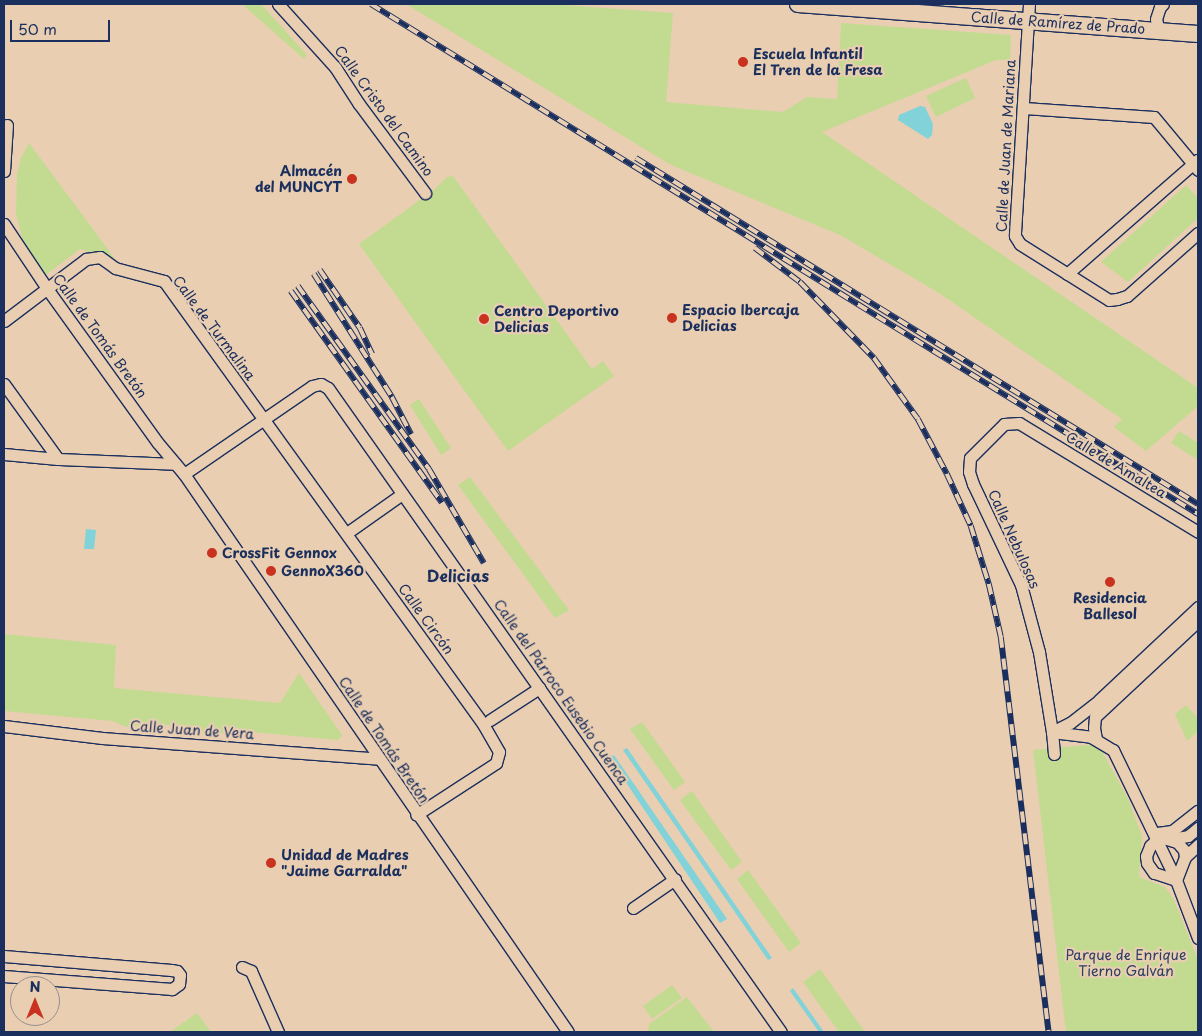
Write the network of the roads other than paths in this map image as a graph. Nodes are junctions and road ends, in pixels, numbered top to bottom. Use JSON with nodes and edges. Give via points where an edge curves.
{"nodes":[{"id":1,"x":278,"y":4,"type":"edge"},
{"id":2,"x":798,"y":4,"type":"edge"},
{"id":3,"x":1029,"y":4,"type":"edge"},
{"id":4,"x":1164,"y":4,"type":"edge"},
{"id":5,"x":1028,"y":21,"type":"junction"},
{"id":6,"x":1159,"y":31,"type":"junction"},
{"id":7,"x":1198,"y":34,"type":"edge"},
{"id":8,"x":1024,"y":108,"type":"junction"},
{"id":9,"x":7,"y":125,"type":"dead end"},
{"id":10,"x":1196,"y":164,"type":"edge"},
{"id":11,"x":4,"y":171,"type":"edge"},
{"id":12,"x":425,"y":193,"type":"dead end"},
{"id":13,"x":4,"y":224,"type":"edge"},
{"id":14,"x":1198,"y":233,"type":"edge"},
{"id":15,"x":1067,"y":274,"type":"junction"},
{"id":16,"x":48,"y":290,"type":"junction"},
{"id":17,"x":4,"y":321,"type":"edge"},
{"id":18,"x":4,"y":384,"type":"edge"},
{"id":19,"x":263,"y":420,"type":"junction"},
{"id":20,"x":1019,"y":423,"type":"joint"},
{"id":21,"x":4,"y":454,"type":"edge"},
{"id":22,"x":58,"y":459,"type":"junction"},
{"id":23,"x":175,"y":464,"type":"junction"},
{"id":24,"x":184,"y":474,"type":"junction"},
{"id":25,"x":402,"y":494,"type":"junction"},
{"id":26,"x":351,"y":530,"type":"dead end"},
{"id":27,"x":1198,"y":532,"type":"edge"},
{"id":28,"x":1198,"y":607,"type":"edge"},
{"id":29,"x":1198,"y":621,"type":"edge"},
{"id":30,"x":539,"y":688,"type":"junction"},
{"id":31,"x":490,"y":720,"type":"dead end"},
{"id":32,"x":4,"y":726,"type":"edge"},
{"id":33,"x":1052,"y":732,"type":"junction"},
{"id":34,"x":1096,"y":739,"type":"junction"},
{"id":35,"x":1054,"y":754,"type":"dead end"},
{"id":36,"x":379,"y":759,"type":"junction"},
{"id":37,"x":1198,"y":811,"type":"edge"},
{"id":38,"x":416,"y":815,"type":"junction"},
{"id":39,"x":1198,"y":828,"type":"edge"},
{"id":40,"x":1154,"y":837,"type":"junction"},
{"id":41,"x":1170,"y":839,"type":"junction"},
{"id":42,"x":1198,"y":845,"type":"edge"},
{"id":43,"x":1185,"y":857,"type":"junction"},
{"id":44,"x":675,"y":880,"type":"junction"},
{"id":45,"x":1176,"y":880,"type":"junction"},
{"id":46,"x":633,"y":908,"type":"dead end"},
{"id":47,"x":1198,"y":938,"type":"edge"},
{"id":48,"x":4,"y":956,"type":"edge"},
{"id":49,"x":242,"y":967,"type":"dead end"},
{"id":50,"x":4,"y":976,"type":"edge"},
{"id":51,"x":278,"y":1032,"type":"edge"},
{"id":52,"x":568,"y":1032,"type":"edge"},
{"id":53,"x":782,"y":1032,"type":"edge"}],
"edges":[{"from":1,"to":12,"type":"street","name":"Calle Cristo del Camino","via":[[335,67]]},
{"from":2,"to":5,"type":"main road","name":"Calle de Ramírez de Prado"},
{"from":3,"to":5,"type":"street","name":"Calle de Juan de Mariana"},
{"from":4,"to":6,"type":"street","via":[[1160,6],[1156,19]]},
{"from":5,"to":6,"type":"main road","name":"Calle de Ramírez de Prado"},
{"from":5,"to":8,"type":"street","name":"Calle de Juan de Mariana"},
{"from":6,"to":7,"type":"main road","name":"Calle de Ramírez de Prado"},
{"from":8,"to":10,"type":"street","via":[[1154,117]]},
{"from":8,"to":15,"type":"street","name":"Calle de Juan de Mariana","via":[[1015,236],[1020,244]]},
{"from":9,"to":11,"type":"street"},
{"from":10,"to":15,"type":"street"},
{"from":13,"to":16,"type":"street","name":"Calle de Tomás Bretón"},
{"from":14,"to":15,"type":"street","name":"Calle de Juan de Mariana","via":[[1126,296],[1117,299],[1109,300]]},
{"from":16,"to":17,"type":"street","name":"Calle de Turmalina"},
{"from":16,"to":19,"type":"street","name":"Calle de Turmalina","via":[[86,259],[100,257],[115,268],[164,282]]},
{"from":16,"to":23,"type":"street","name":"Calle de Tomás Bretón"},
{"from":18,"to":22,"type":"street"},
{"from":19,"to":24,"type":"street","name":"Calle del Párroco Eusebio Cuenca"},
{"from":19,"to":25,"type":"street","name":"Calle del Párroco Eusebio Cuenca","via":[[312,386],[324,385]]},
{"from":19,"to":38,"type":"street","name":"Calle Circón","via":[[499,752],[496,763]]},
{"from":20,"to":27,"type":"street","name":"Calle de Amaltea"},
{"from":20,"to":33,"type":"street","name":"Calle Nebulosas","via":[[1004,424],[970,458],[968,465],[973,484],[1021,585],[1039,652]]},
{"from":21,"to":22,"type":"street"},
{"from":22,"to":23,"type":"street"},
{"from":23,"to":24,"type":"street","name":"Calle de Tomás Bretón"},
{"from":24,"to":36,"type":"street","name":"Calle de Tomás Bretón"},
{"from":25,"to":26,"type":"street"},
{"from":25,"to":30,"type":"street","name":"Calle del Párroco Eusebio Cuenca"},
{"from":28,"to":33,"type":"street","via":[[1099,700],[1070,723]]},
{"from":29,"to":34,"type":"street","via":[[1095,717]]},
{"from":30,"to":31,"type":"street"},
{"from":30,"to":44,"type":"street","name":"Calle del Párroco Eusebio Cuenca"},
{"from":32,"to":36,"type":"street","name":"Calle Juan de Vera","via":[[102,738]]},
{"from":33,"to":34,"type":"street"},
{"from":33,"to":35,"type":"street","name":"Calle Nebulosas"},
{"from":34,"to":40,"type":"street","via":[[1113,750]]},
{"from":36,"to":38,"type":"street","name":"Calle de Tomás Bretón"},
{"from":37,"to":40,"type":"street","via":[[1172,831]]},
{"from":38,"to":52,"type":"street","name":"Calle de Tomás Bretón"},
{"from":39,"to":41,"type":"street","via":[[1188,836]]},
{"from":40,"to":41,"type":"street"},
{"from":40,"to":45,"type":"street"},
{"from":40,"to":45,"type":"street","via":[[1146,856],[1149,868],[1163,877]]},
{"from":41,"to":43,"type":"street","via":[[1180,844]]},
{"from":42,"to":43,"type":"street"},
{"from":43,"to":45,"type":"street"},
{"from":44,"to":46,"type":"street"},
{"from":44,"to":53,"type":"street","name":"Calle del Párroco Eusebio Cuenca"},
{"from":45,"to":47,"type":"street"},
{"from":48,"to":50,"type":"street","via":[[171,970],[180,975],[179,984],[172,989]]},
{"from":49,"to":51,"type":"street","via":[[250,971]]}]}
